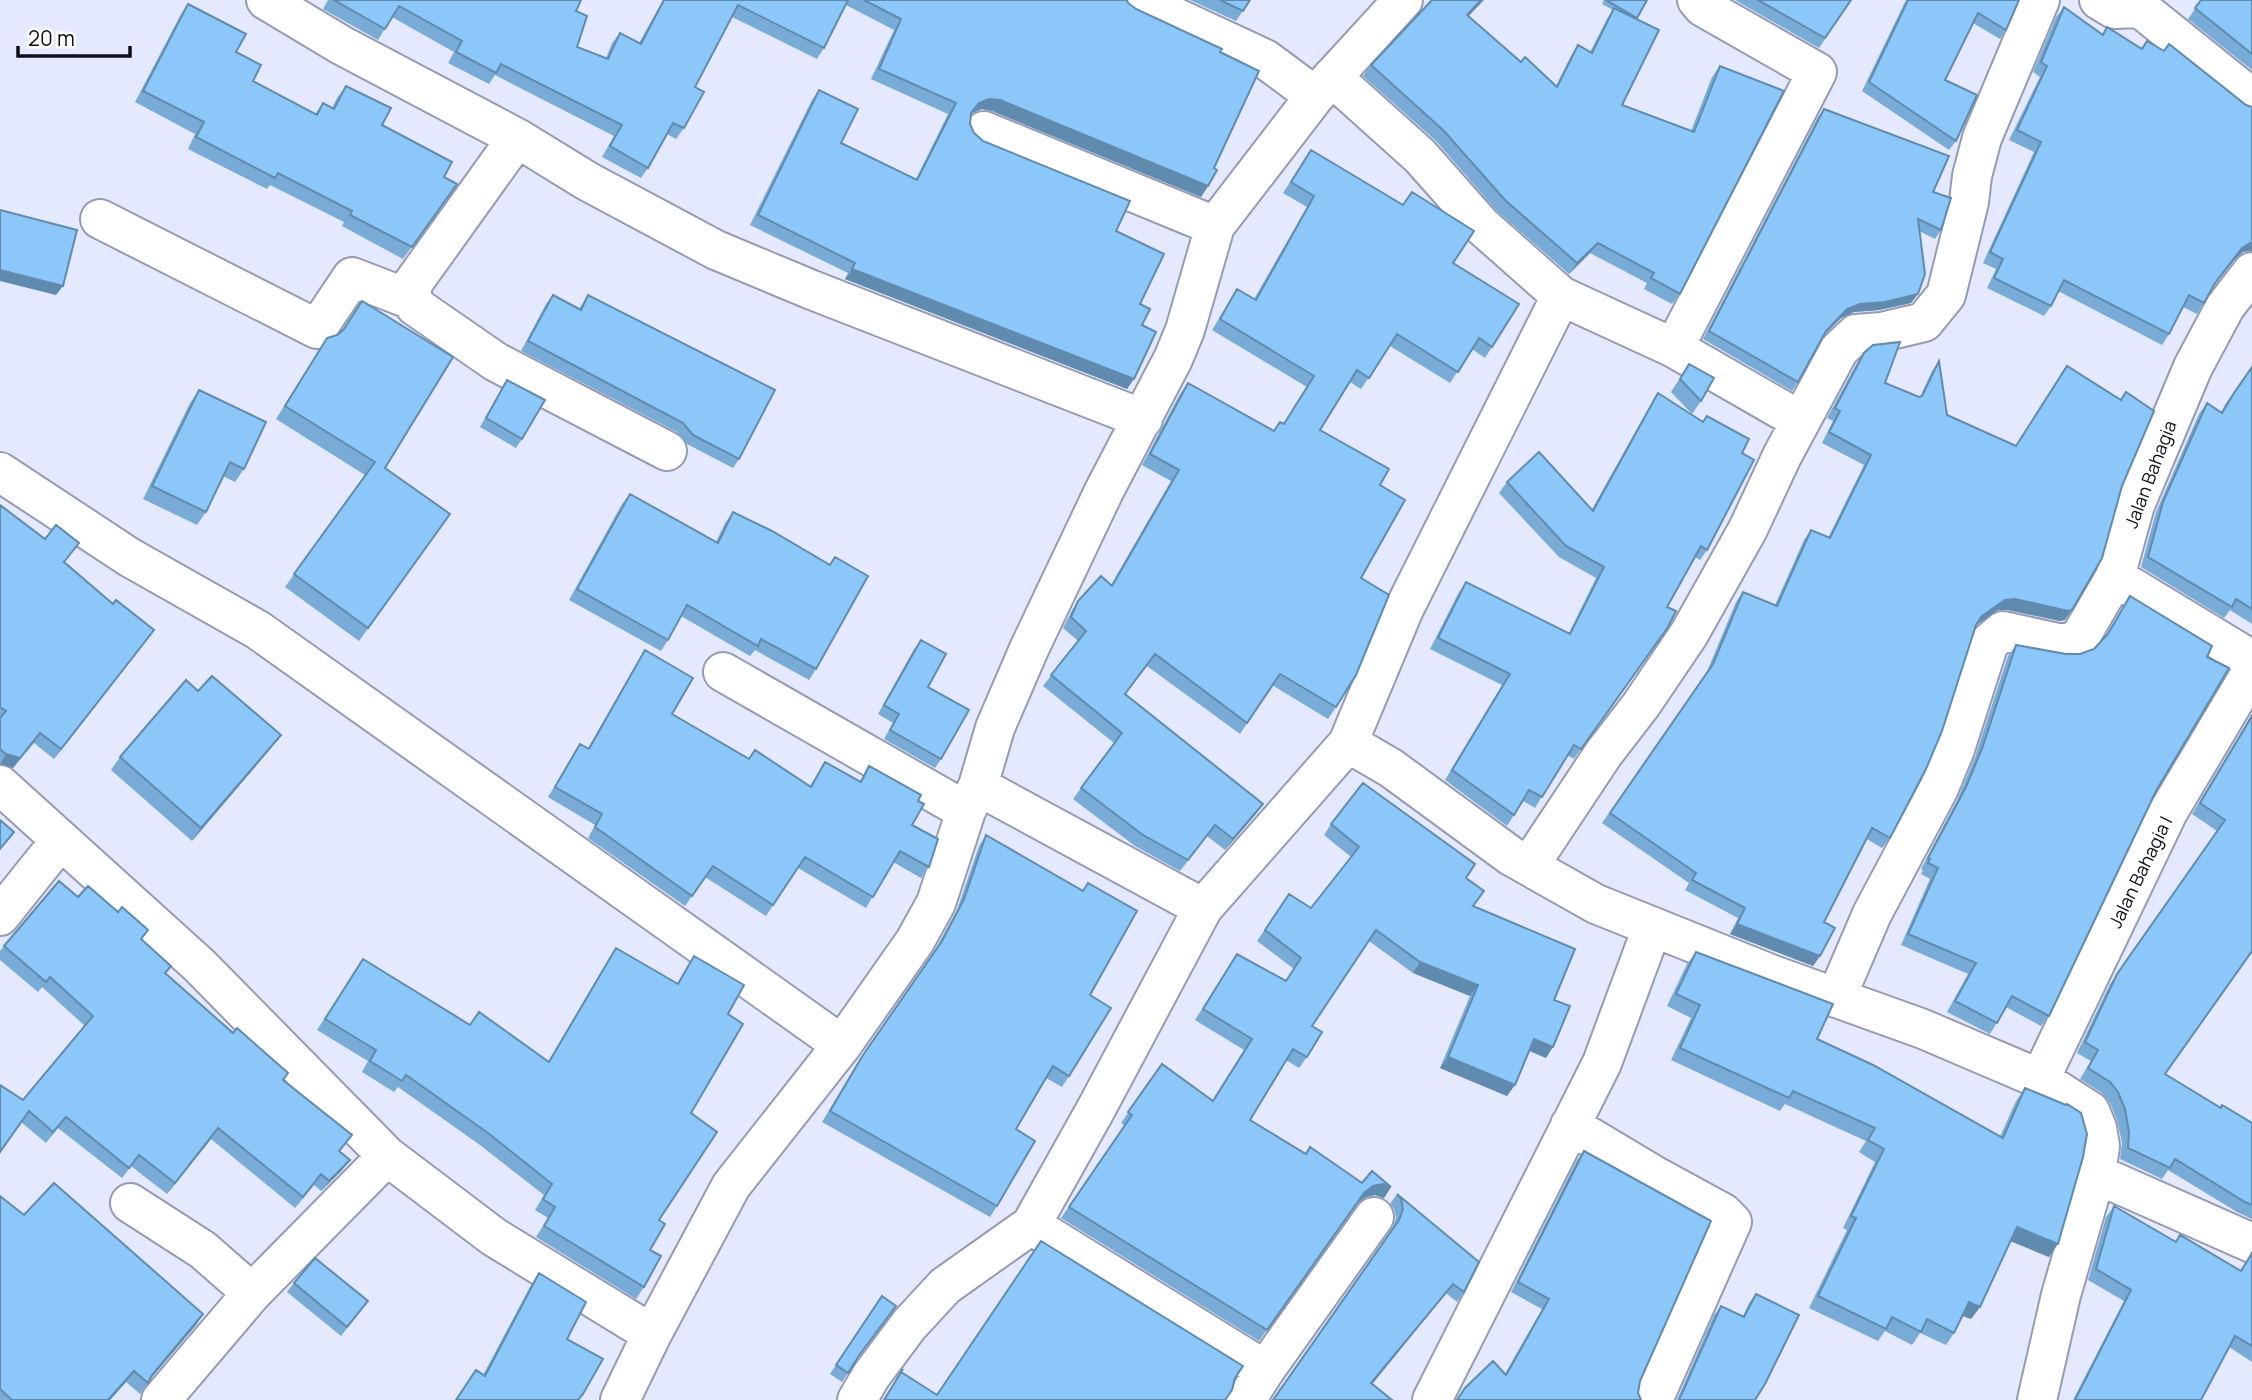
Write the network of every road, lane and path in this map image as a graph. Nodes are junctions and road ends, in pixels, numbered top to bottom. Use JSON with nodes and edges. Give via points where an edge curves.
{"nodes":[{"id":1,"x":266,"y":0,"type":"edge"},
{"id":2,"x":1138,"y":0,"type":"edge"},
{"id":3,"x":1403,"y":0,"type":"edge"},
{"id":4,"x":1697,"y":0,"type":"edge"},
{"id":5,"x":2040,"y":0,"type":"edge"},
{"id":6,"x":2099,"y":0,"type":"edge"},
{"id":7,"x":2141,"y":4,"type":"edge"},
{"id":8,"x":1324,"y":86,"type":"junction"},
{"id":9,"x":2252,"y":99,"type":"edge"},
{"id":10,"x":984,"y":131,"type":"dead end"},
{"id":11,"x":517,"y":138,"type":"junction"},
{"id":12,"x":100,"y":219,"type":"dead end"},
{"id":13,"x":1215,"y":226,"type":"junction"},
{"id":14,"x":2252,"y":272,"type":"edge"},
{"id":15,"x":1561,"y":296,"type":"junction"},
{"id":16,"x":412,"y":300,"type":"junction"},
{"id":17,"x":1674,"y":348,"type":"junction"},
{"id":18,"x":1143,"y":419,"type":"junction"},
{"id":19,"x":1801,"y":421,"type":"junction"},
{"id":20,"x":667,"y":451,"type":"dead end"},
{"id":21,"x":0,"y":472,"type":"edge"},
{"id":22,"x":2115,"y":577,"type":"junction"},
{"id":23,"x":2252,"y":660,"type":"edge"},
{"id":24,"x":2252,"y":671,"type":"edge"},
{"id":25,"x":723,"y":672,"type":"dead end"},
{"id":26,"x":1348,"y":743,"type":"junction"},
{"id":27,"x":0,"y":785,"type":"edge"},
{"id":28,"x":972,"y":799,"type":"junction"},
{"id":29,"x":60,"y":841,"type":"junction"},
{"id":30,"x":1529,"y":866,"type":"junction"},
{"id":31,"x":1203,"y":908,"type":"junction"},
{"id":32,"x":0,"y":916,"type":"edge"},
{"id":33,"x":1652,"y":928,"type":"junction"},
{"id":34,"x":1836,"y":998,"type":"junction"},
{"id":35,"x":842,"y":1045,"type":"junction"},
{"id":36,"x":2040,"y":1079,"type":"junction"},
{"id":37,"x":1570,"y":1125,"type":"junction"},
{"id":38,"x":387,"y":1156,"type":"junction"},
{"id":39,"x":2096,"y":1174,"type":"junction"},
{"id":40,"x":130,"y":1203,"type":"dead end"},
{"id":41,"x":1374,"y":1217,"type":"dead end"},
{"id":42,"x":1031,"y":1225,"type":"junction"},
{"id":43,"x":2252,"y":1244,"type":"edge"},
{"id":44,"x":253,"y":1293,"type":"junction"},
{"id":45,"x":652,"y":1334,"type":"junction"},
{"id":46,"x":1255,"y":1385,"type":"edge"},
{"id":47,"x":161,"y":1400,"type":"edge"},
{"id":48,"x":620,"y":1400,"type":"edge"},
{"id":49,"x":857,"y":1400,"type":"edge"},
{"id":50,"x":1432,"y":1400,"type":"edge"},
{"id":51,"x":1653,"y":1400,"type":"edge"},
{"id":52,"x":2037,"y":1400,"type":"edge"}],
"edges":[{"from":1,"to":11,"type":"street"},
{"from":2,"to":8,"type":"street"},
{"from":3,"to":8,"type":"street"},
{"from":4,"to":17,"type":"street","via":[[1818,72]]},
{"from":5,"to":19,"type":"street","via":[[1982,138],[1946,295],[1924,322],[1856,334],[1839,350]]},
{"from":6,"to":7,"type":"street","via":[[2114,9]]},
{"from":7,"to":9,"type":"street"},
{"from":8,"to":13,"type":"street"},
{"from":8,"to":15,"type":"street","via":[[1420,156],[1482,226]]},
{"from":10,"to":13,"type":"street"},
{"from":11,"to":16,"type":"street","via":[[413,283]]},
{"from":11,"to":18,"type":"street","via":[[716,250]]},
{"from":12,"to":16,"type":"street","via":[[317,329],[352,277]]},
{"from":13,"to":18,"type":"street","via":[[1185,330]]},
{"from":14,"to":22,"type":"street","name":"Jalan Bahagia","via":[[2225,307],[2193,367],[2135,505]]},
{"from":15,"to":17,"type":"street"},
{"from":15,"to":26,"type":"street","via":[[1404,608]]},
{"from":16,"to":20,"type":"street","via":[[419,311],[496,362]]},
{"from":17,"to":19,"type":"street"},
{"from":18,"to":28,"type":"street","via":[[1029,649]]},
{"from":19,"to":30,"type":"street","via":[[1689,634]]},
{"from":21,"to":35,"type":"street","via":[[129,557],[258,630]]},
{"from":22,"to":23,"type":"street"},
{"from":22,"to":34,"type":"street","name":"Jalan Bahagia","via":[[2082,634],[2072,642],[2003,631],[1989,643],[1939,788],[1872,914]]},
{"from":24,"to":36,"type":"street","name":"Jalan Bahagia I","via":[[2168,812]]},
{"from":25,"to":28,"type":"street"},
{"from":26,"to":30,"type":"street"},
{"from":26,"to":31,"type":"street"},
{"from":27,"to":29,"type":"street"},
{"from":28,"to":31,"type":"street"},
{"from":28,"to":35,"type":"street","via":[[936,903]]},
{"from":29,"to":32,"type":"street"},
{"from":29,"to":38,"type":"street","via":[[199,965]]},
{"from":30,"to":33,"type":"street","via":[[1596,904]]},
{"from":31,"to":42,"type":"street"},
{"from":33,"to":34,"type":"street"},
{"from":33,"to":37,"type":"street","via":[[1602,1063]]},
{"from":34,"to":36,"type":"street"},
{"from":35,"to":45,"type":"street","via":[[731,1186]]},
{"from":36,"to":39,"type":"street","via":[[2090,1111],[2100,1146]]},
{"from":37,"to":50,"type":"street"},
{"from":37,"to":51,"type":"street","via":[[1732,1222]]},
{"from":38,"to":44,"type":"street"},
{"from":38,"to":45,"type":"street","via":[[494,1237]]},
{"from":39,"to":43,"type":"street"},
{"from":39,"to":52,"type":"street"},
{"from":40,"to":44,"type":"street","via":[[203,1250]]},
{"from":41,"to":46,"type":"street"},
{"from":42,"to":46,"type":"street"},
{"from":42,"to":49,"type":"street","via":[[945,1286],[909,1325]]},
{"from":44,"to":47,"type":"street"},
{"from":45,"to":48,"type":"street"}]}
